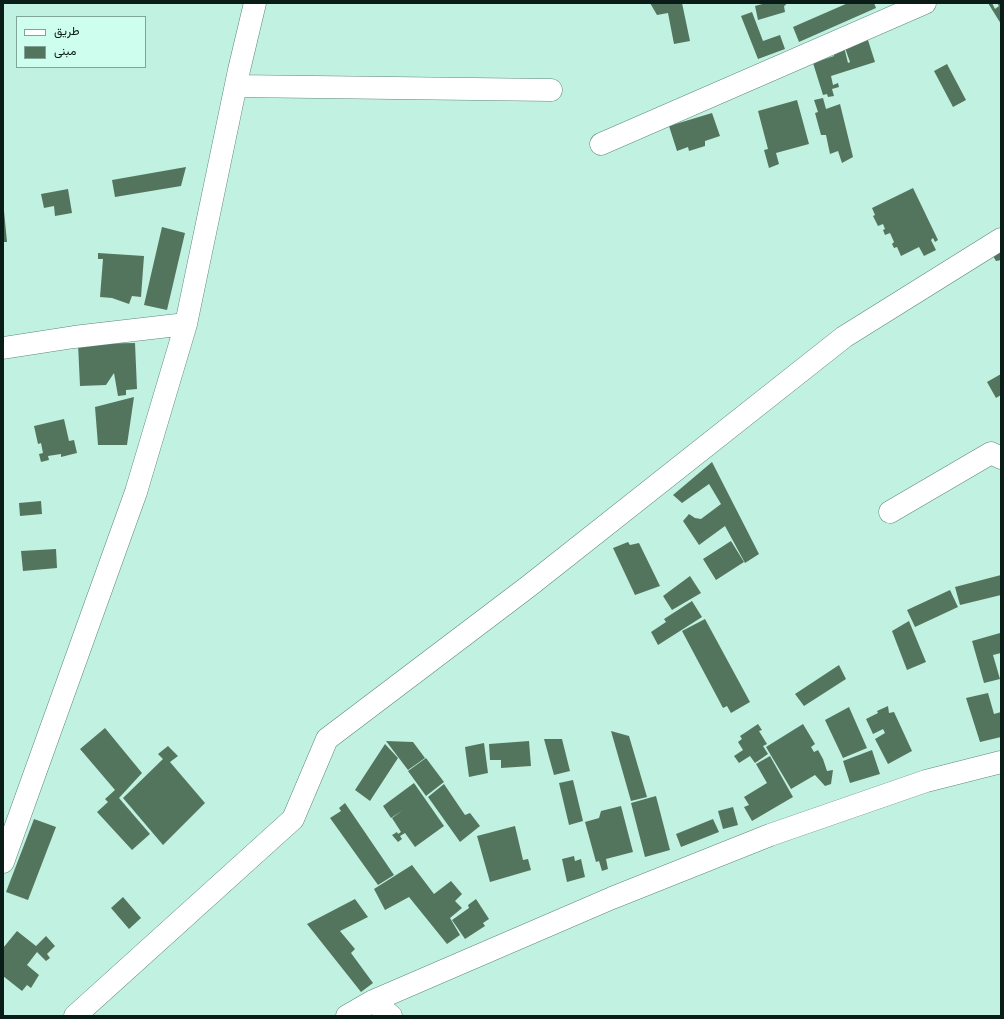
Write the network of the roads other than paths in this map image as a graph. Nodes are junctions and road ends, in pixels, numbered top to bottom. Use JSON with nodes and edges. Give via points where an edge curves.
{"nodes":[{"id":1,"x":255,"y":3,"type":"edge"},
{"id":2,"x":925,"y":3,"type":"edge"},
{"id":3,"x":236,"y":86,"type":"junction"},
{"id":4,"x":551,"y":90,"type":"dead end"},
{"id":5,"x":601,"y":144,"type":"dead end"},
{"id":6,"x":1001,"y":239,"type":"edge"},
{"id":7,"x":186,"y":324,"type":"junction"},
{"id":8,"x":3,"y":348,"type":"edge"},
{"id":9,"x":1001,"y":458,"type":"edge"},
{"id":10,"x":890,"y":512,"type":"dead end"},
{"id":11,"x":1001,"y":762,"type":"edge"},
{"id":12,"x":3,"y":862,"type":"edge"},
{"id":13,"x":373,"y":1000,"type":"junction"},
{"id":14,"x":75,"y":1016,"type":"edge"},
{"id":15,"x":347,"y":1016,"type":"edge"},
{"id":16,"x":391,"y":1016,"type":"edge"}],
"edges":[{"from":1,"to":3,"type":"street"},
{"from":2,"to":5,"type":"street"},
{"from":3,"to":4,"type":"street"},
{"from":3,"to":7,"type":"street"},
{"from":6,"to":14,"type":"street","via":[[844,337],[535,581],[327,739],[293,819]]},
{"from":7,"to":8,"type":"street"},
{"from":7,"to":12,"type":"street","via":[[136,492]]},
{"from":9,"to":10,"type":"street","via":[[991,453]]},
{"from":11,"to":13,"type":"street","via":[[926,781],[770,834]]},
{"from":13,"to":15,"type":"street"},
{"from":13,"to":16,"type":"street"}]}
